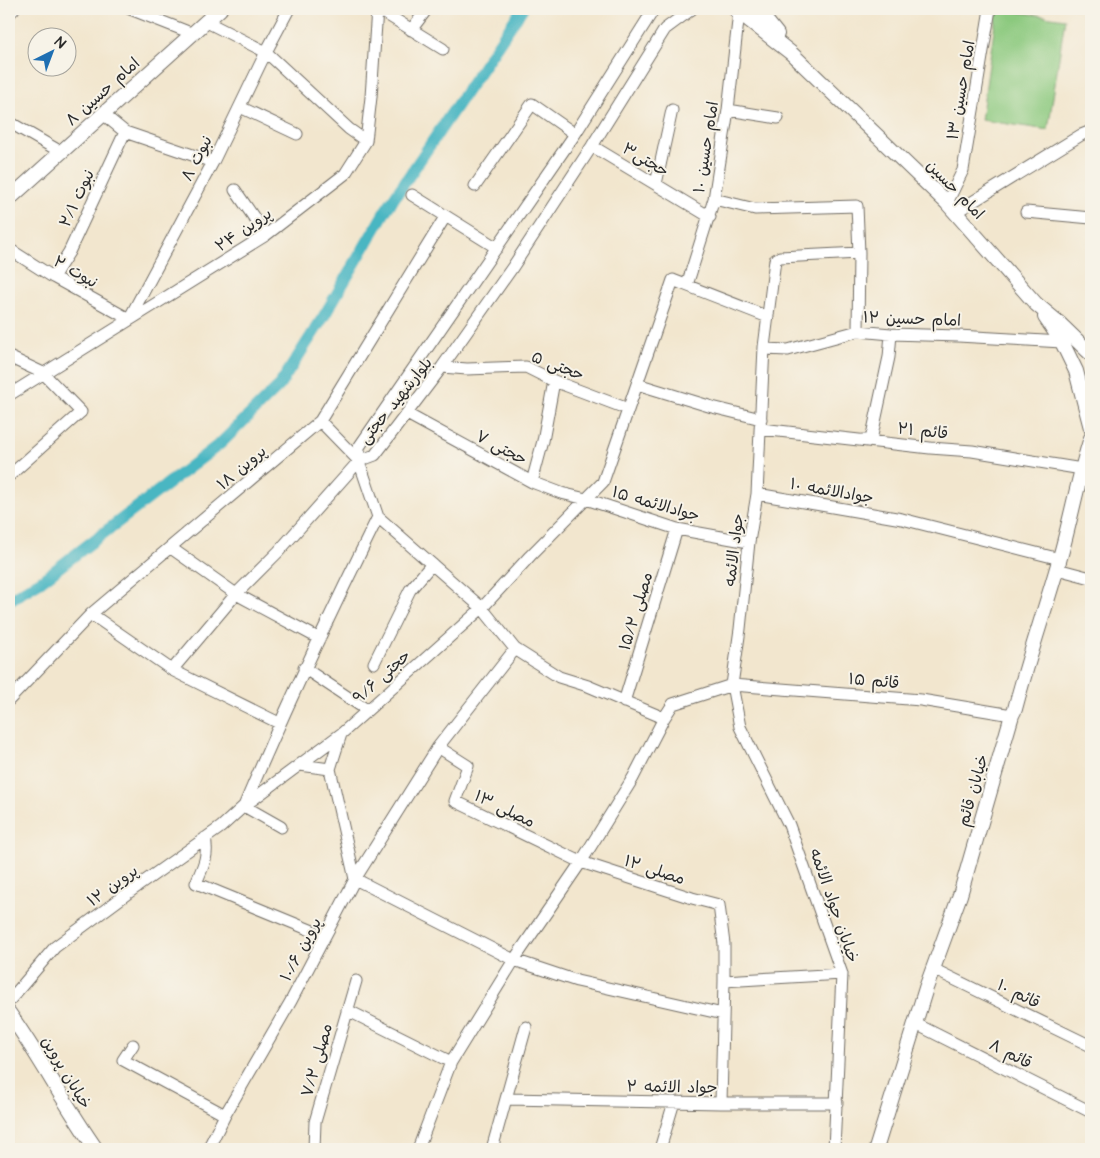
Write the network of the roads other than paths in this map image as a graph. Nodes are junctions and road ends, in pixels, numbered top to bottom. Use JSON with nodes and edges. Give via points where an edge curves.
{"nodes":[{"id":1,"x":14,"y":9,"type":"edge"},
{"id":2,"x":130,"y":9,"type":"edge"},
{"id":3,"x":220,"y":9,"type":"edge"},
{"id":4,"x":289,"y":9,"type":"edge"},
{"id":5,"x":378,"y":9,"type":"edge"},
{"id":6,"x":427,"y":9,"type":"edge"},
{"id":7,"x":654,"y":9,"type":"edge"},
{"id":8,"x":692,"y":9,"type":"edge"},
{"id":9,"x":757,"y":9,"type":"edge"},
{"id":10,"x":990,"y":9,"type":"edge"},
{"id":11,"x":737,"y":10,"type":"edge"},
{"id":12,"x":9,"y":14,"type":"edge"},
{"id":13,"x":205,"y":21,"type":"junction"},
{"id":14,"x":411,"y":30,"type":"junction"},
{"id":15,"x":191,"y":33,"type":"junction"},
{"id":16,"x":443,"y":49,"type":"dead end"},
{"id":17,"x":266,"y":52,"type":"junction"},
{"id":18,"x":791,"y":53,"type":"junction"},
{"id":19,"x":240,"y":107,"type":"junction"},
{"id":20,"x":672,"y":110,"type":"dead end"},
{"id":21,"x":728,"y":110,"type":"junction"},
{"id":22,"x":103,"y":114,"type":"junction"},
{"id":23,"x":778,"y":118,"type":"dead end"},
{"id":24,"x":9,"y":122,"type":"edge"},
{"id":25,"x":1091,"y":131,"type":"edge"},
{"id":26,"x":125,"y":132,"type":"junction"},
{"id":27,"x":297,"y":134,"type":"dead end"},
{"id":28,"x":575,"y":134,"type":"junction"},
{"id":29,"x":366,"y":141,"type":"junction"},
{"id":30,"x":592,"y":146,"type":"junction"},
{"id":31,"x":61,"y":152,"type":"junction"},
{"id":32,"x":214,"y":162,"type":"junction"},
{"id":33,"x":656,"y":184,"type":"junction"},
{"id":34,"x":475,"y":186,"type":"dead end"},
{"id":35,"x":235,"y":190,"type":"dead end"},
{"id":36,"x":412,"y":195,"type":"dead end"},
{"id":37,"x":9,"y":199,"type":"edge"},
{"id":38,"x":714,"y":199,"type":"junction"},
{"id":39,"x":952,"y":208,"type":"junction"},
{"id":40,"x":1026,"y":212,"type":"dead end"},
{"id":41,"x":445,"y":217,"type":"junction"},
{"id":42,"x":710,"y":217,"type":"junction"},
{"id":43,"x":1091,"y":218,"type":"edge"},
{"id":44,"x":266,"y":235,"type":"junction"},
{"id":45,"x":9,"y":248,"type":"edge"},
{"id":46,"x":497,"y":248,"type":"junction"},
{"id":47,"x":859,"y":253,"type":"junction"},
{"id":48,"x":53,"y":277,"type":"junction"},
{"id":49,"x":688,"y":285,"type":"junction"},
{"id":50,"x":1036,"y":304,"type":"junction"},
{"id":51,"x":768,"y":317,"type":"junction"},
{"id":52,"x":128,"y":319,"type":"junction"},
{"id":53,"x":858,"y":331,"type":"junction"},
{"id":54,"x":891,"y":334,"type":"junction"},
{"id":55,"x":1062,"y":342,"type":"junction"},
{"id":56,"x":764,"y":349,"type":"junction"},
{"id":57,"x":1091,"y":354,"type":"edge"},
{"id":58,"x":9,"y":357,"type":"edge"},
{"id":59,"x":442,"y":367,"type":"junction"},
{"id":60,"x":43,"y":372,"type":"junction"},
{"id":61,"x":554,"y":381,"type":"junction"},
{"id":62,"x":637,"y":384,"type":"junction"},
{"id":63,"x":9,"y":395,"type":"edge"},
{"id":64,"x":628,"y":409,"type":"junction"},
{"id":65,"x":407,"y":414,"type":"junction"},
{"id":66,"x":320,"y":422,"type":"junction"},
{"id":67,"x":761,"y":424,"type":"junction"},
{"id":68,"x":1091,"y":428,"type":"edge"},
{"id":69,"x":1091,"y":438,"type":"edge"},
{"id":70,"x":871,"y":440,"type":"junction"},
{"id":71,"x":359,"y":462,"type":"junction"},
{"id":72,"x":1085,"y":472,"type":"edge"},
{"id":73,"x":9,"y":476,"type":"edge"},
{"id":74,"x":532,"y":482,"type":"junction"},
{"id":75,"x":757,"y":494,"type":"junction"},
{"id":76,"x":586,"y":499,"type":"junction"},
{"id":77,"x":378,"y":517,"type":"junction"},
{"id":78,"x":677,"y":529,"type":"junction"},
{"id":79,"x":748,"y":542,"type":"junction"},
{"id":80,"x":171,"y":548,"type":"junction"},
{"id":81,"x":432,"y":564,"type":"junction"},
{"id":82,"x":1058,"y":564,"type":"junction"},
{"id":83,"x":1091,"y":578,"type":"edge"},
{"id":84,"x":236,"y":594,"type":"junction"},
{"id":85,"x":482,"y":608,"type":"junction"},
{"id":86,"x":91,"y":614,"type":"junction"},
{"id":87,"x":318,"y":638,"type":"junction"},
{"id":88,"x":515,"y":649,"type":"junction"},
{"id":89,"x":374,"y":664,"type":"dead end"},
{"id":90,"x":304,"y":668,"type":"junction"},
{"id":91,"x":172,"y":670,"type":"junction"},
{"id":92,"x":732,"y":684,"type":"junction"},
{"id":93,"x":9,"y":700,"type":"edge"},
{"id":94,"x":624,"y":702,"type":"junction"},
{"id":95,"x":367,"y":710,"type":"junction"},
{"id":96,"x":1012,"y":714,"type":"junction"},
{"id":97,"x":664,"y":718,"type":"junction"},
{"id":98,"x":279,"y":723,"type":"junction"},
{"id":99,"x":341,"y":734,"type":"junction"},
{"id":100,"x":438,"y":747,"type":"junction"},
{"id":101,"x":300,"y":765,"type":"junction"},
{"id":102,"x":330,"y":769,"type":"junction"},
{"id":103,"x":244,"y":806,"type":"junction"},
{"id":104,"x":281,"y":827,"type":"dead end"},
{"id":105,"x":205,"y":838,"type":"junction"},
{"id":106,"x":581,"y":862,"type":"junction"},
{"id":107,"x":355,"y":879,"type":"junction"},
{"id":108,"x":325,"y":936,"type":"junction"},
{"id":109,"x":514,"y":960,"type":"junction"},
{"id":110,"x":933,"y":969,"type":"junction"},
{"id":111,"x":842,"y":974,"type":"junction"},
{"id":112,"x":356,"y":981,"type":"dead end"},
{"id":113,"x":724,"y":981,"type":"junction"},
{"id":114,"x":9,"y":1001,"type":"edge"},
{"id":115,"x":347,"y":1010,"type":"junction"},
{"id":116,"x":9,"y":1013,"type":"edge"},
{"id":117,"x":723,"y":1014,"type":"junction"},
{"id":118,"x":916,"y":1024,"type":"junction"},
{"id":119,"x":526,"y":1027,"type":"dead end"},
{"id":120,"x":133,"y":1045,"type":"dead end"},
{"id":121,"x":1091,"y":1046,"type":"edge"},
{"id":122,"x":451,"y":1062,"type":"junction"},
{"id":123,"x":507,"y":1098,"type":"junction"},
{"id":124,"x":674,"y":1102,"type":"junction"},
{"id":125,"x":721,"y":1103,"type":"junction"},
{"id":126,"x":837,"y":1103,"type":"junction"},
{"id":127,"x":1091,"y":1112,"type":"edge"},
{"id":128,"x":225,"y":1115,"type":"junction"},
{"id":129,"x":96,"y":1149,"type":"edge"},
{"id":130,"x":208,"y":1149,"type":"edge"},
{"id":131,"x":314,"y":1149,"type":"edge"},
{"id":132,"x":418,"y":1149,"type":"edge"},
{"id":133,"x":492,"y":1149,"type":"edge"},
{"id":134,"x":660,"y":1149,"type":"edge"},
{"id":135,"x":834,"y":1149,"type":"edge"},
{"id":136,"x":876,"y":1149,"type":"edge"}],
"edges":[{"from":1,"to":12,"type":"street"},
{"from":2,"to":15,"type":"street"},
{"from":3,"to":13,"type":"street","name":"امام حسین ۸"},
{"from":4,"to":17,"type":"street","name":"نبوت ۸"},
{"from":5,"to":14,"type":"street"},
{"from":5,"to":29,"type":"street","name":"پروین ۲۴"},
{"from":6,"to":14,"type":"street"},
{"from":7,"to":28,"type":"street","name":"بلوارشهید حجتی"},
{"from":8,"to":30,"type":"street","name":"بلوارشهید حجتی","via":[[665,29]]},
{"from":9,"to":18,"type":"street","name":"امام حسین"},
{"from":10,"to":39,"type":"street","name":"امام حسین ۱۳","via":[[963,170]]},
{"from":11,"to":18,"type":"street","name":"امام حسین"},
{"from":11,"to":21,"type":"street","name":"۱۰ امام حسین"},
{"from":13,"to":15,"type":"street","name":"امام حسین ۸"},
{"from":13,"to":17,"type":"street"},
{"from":14,"to":16,"type":"street"},
{"from":15,"to":22,"type":"street","name":"امام حسین ۸"},
{"from":17,"to":19,"type":"street","name":"نبوت ۸"},
{"from":17,"to":29,"type":"street"},
{"from":18,"to":39,"type":"street","name":"امام حسین"},
{"from":19,"to":27,"type":"street"},
{"from":19,"to":32,"type":"street","name":"نبوت ۸"},
{"from":20,"to":33,"type":"street"},
{"from":21,"to":23,"type":"street"},
{"from":21,"to":38,"type":"street","name":"۱۰ امام حسین"},
{"from":22,"to":26,"type":"street"},
{"from":22,"to":31,"type":"street","name":"امام حسین ۸"},
{"from":24,"to":31,"type":"street"},
{"from":25,"to":39,"type":"street"},
{"from":26,"to":32,"type":"street"},
{"from":26,"to":48,"type":"street","name":"نبوت ۲/۱","via":[[69,252]]},
{"from":28,"to":34,"type":"street","via":[[532,104]]},
{"from":28,"to":46,"type":"street","name":"بلوارشهید حجتی"},
{"from":29,"to":44,"type":"street","name":"پروین ۲۴","via":[[345,174]]},
{"from":30,"to":33,"type":"street","name":"حجتی۳"},
{"from":30,"to":59,"type":"street","name":"بلوارشهید حجتی"},
{"from":31,"to":37,"type":"street","name":"امام حسین ۸"},
{"from":32,"to":52,"type":"street","name":"نبوت ۸"},
{"from":33,"to":42,"type":"street","name":"حجتی۳"},
{"from":35,"to":44,"type":"street"},
{"from":36,"to":41,"type":"street"},
{"from":38,"to":42,"type":"street","name":"۱۰ امام حسین"},
{"from":38,"to":47,"type":"street","via":[[755,209],[857,206]]},
{"from":39,"to":50,"type":"street","name":"امام حسین"},
{"from":40,"to":43,"type":"street"},
{"from":41,"to":46,"type":"street"},
{"from":41,"to":66,"type":"street","name":"پروین ۱۸"},
{"from":42,"to":49,"type":"street","name":"۱۰ امام حسین"},
{"from":44,"to":52,"type":"street","name":"پروین ۲۴"},
{"from":45,"to":48,"type":"street","name":"نبوت ۲"},
{"from":46,"to":71,"type":"street","name":"بلوارشهید حجتی","via":[[359,447]]},
{"from":47,"to":51,"type":"street","name":"جواد الائمه","via":[[777,258]]},
{"from":47,"to":53,"type":"street"},
{"from":48,"to":52,"type":"street","name":"نبوت ۲"},
{"from":49,"to":51,"type":"street"},
{"from":49,"to":62,"type":"street","name":"حجتی ۹/۶","via":[[673,280]]},
{"from":50,"to":55,"type":"street"},
{"from":50,"to":57,"type":"street","name":"امام حسین"},
{"from":51,"to":56,"type":"street","name":"جواد الائمه"},
{"from":52,"to":60,"type":"street","name":"پروین ۲۴"},
{"from":53,"to":54,"type":"street","name":"امام حسین ۱۲"},
{"from":53,"to":56,"type":"street","name":"امام حسین ۱۲","via":[[788,350]]},
{"from":54,"to":55,"type":"street","name":"امام حسین ۱۲"},
{"from":54,"to":70,"type":"street"},
{"from":55,"to":68,"type":"street","via":[[1076,371]]},
{"from":56,"to":67,"type":"street","name":"جواد الائمه"},
{"from":58,"to":60,"type":"street"},
{"from":59,"to":61,"type":"street","name":"حجتی ۵","via":[[526,367]]},
{"from":59,"to":65,"type":"street","name":"بلوارشهید حجتی"},
{"from":60,"to":63,"type":"street","name":"پروین ۲۴"},
{"from":60,"to":73,"type":"street","via":[[81,412]]},
{"from":61,"to":64,"type":"street","name":"حجتی ۵"},
{"from":61,"to":74,"type":"street"},
{"from":62,"to":64,"type":"street","name":"حجتی ۹/۶"},
{"from":62,"to":67,"type":"street","name":"قائم ۲۱"},
{"from":64,"to":76,"type":"street","name":"حجتی ۹/۶","via":[[603,482]]},
{"from":65,"to":71,"type":"street","name":"بلوارشهید حجتی","via":[[375,455]]},
{"from":65,"to":74,"type":"street","name":"حجتی ۷"},
{"from":66,"to":71,"type":"street"},
{"from":66,"to":80,"type":"street","name":"پروین ۱۸"},
{"from":67,"to":70,"type":"street","name":"قائم ۲۱"},
{"from":67,"to":75,"type":"street","name":"جواد الائمه"},
{"from":69,"to":72,"type":"street","name":"خیابان قائم"},
{"from":70,"to":72,"type":"street","name":"قائم ۲۱","via":[[972,451]]},
{"from":71,"to":77,"type":"street"},
{"from":71,"to":84,"type":"street"},
{"from":72,"to":82,"type":"street","name":"خیابان قائم"},
{"from":74,"to":76,"type":"street","name":"حجتی ۷"},
{"from":75,"to":79,"type":"street","name":"جواد الائمه"},
{"from":75,"to":82,"type":"street","name":"جوادالائمه ۱۰","via":[[902,519]]},
{"from":76,"to":78,"type":"street","name":"جوادالائمه ۱۵"},
{"from":76,"to":85,"type":"street","name":"حجتی ۹/۶"},
{"from":77,"to":81,"type":"street"},
{"from":77,"to":87,"type":"street","name":"پروین ۱۲"},
{"from":78,"to":79,"type":"street","name":"جوادالائمه ۱۵"},
{"from":78,"to":94,"type":"street","name":"مصلی ۱۵/۲"},
{"from":79,"to":92,"type":"street","name":"جواد الائمه"},
{"from":80,"to":84,"type":"street"},
{"from":80,"to":86,"type":"street","name":"پروین ۱۸"},
{"from":81,"to":85,"type":"street"},
{"from":81,"to":89,"type":"street","via":[[410,590]]},
{"from":82,"to":83,"type":"street","name":"جوادالائمه ۱۰"},
{"from":82,"to":96,"type":"street","name":"خیابان قائم"},
{"from":84,"to":87,"type":"street"},
{"from":84,"to":91,"type":"street"},
{"from":85,"to":88,"type":"street"},
{"from":85,"to":95,"type":"street","name":"حجتی ۹/۶"},
{"from":86,"to":91,"type":"street"},
{"from":86,"to":93,"type":"street","name":"پروین ۱۸"},
{"from":87,"to":90,"type":"street","name":"پروین ۱۲"},
{"from":88,"to":94,"type":"street","via":[[559,677]]},
{"from":88,"to":100,"type":"street","name":"پروین ۱۰/۶"},
{"from":90,"to":95,"type":"street"},
{"from":90,"to":98,"type":"street","name":"پروین ۱۲"},
{"from":91,"to":98,"type":"street"},
{"from":92,"to":96,"type":"street","name":"قائم ۱۵","via":[[921,700]]},
{"from":92,"to":97,"type":"street","via":[[673,704]]},
{"from":92,"to":111,"type":"street","name":"خیابان جواد الائمه","via":[[740,727],[789,825]]},
{"from":94,"to":97,"type":"street"},
{"from":95,"to":99,"type":"street","name":"حجتی ۹/۶"},
{"from":96,"to":110,"type":"street","name":"خیابان قائم","via":[[960,895]]},
{"from":97,"to":106,"type":"street","via":[[633,778]]},
{"from":98,"to":103,"type":"street","name":"پروین ۱۲"},
{"from":99,"to":101,"type":"street","name":"حجتی ۹/۶"},
{"from":99,"to":102,"type":"street"},
{"from":100,"to":106,"type":"street","name":"مصلی ۱۳","via":[[468,766],[455,801]]},
{"from":100,"to":107,"type":"street","name":"پروین ۱۰/۶"},
{"from":101,"to":102,"type":"street"},
{"from":101,"to":103,"type":"street","name":"پروین ۱۲"},
{"from":102,"to":107,"type":"street"},
{"from":103,"to":104,"type":"street"},
{"from":103,"to":105,"type":"street","name":"پروین ۱۲"},
{"from":105,"to":108,"type":"street","via":[[207,851],[196,882]]},
{"from":105,"to":114,"type":"street","name":"پروین ۱۲","via":[[55,947]]},
{"from":106,"to":109,"type":"street"},
{"from":106,"to":113,"type":"street","name":"مصلی ۱۲","via":[[719,905]]},
{"from":107,"to":108,"type":"street","name":"پروین ۱۰/۶"},
{"from":107,"to":109,"type":"street"},
{"from":108,"to":128,"type":"street","name":"پروین ۱۰/۶"},
{"from":109,"to":117,"type":"street","via":[[577,981]]},
{"from":109,"to":122,"type":"street"},
{"from":110,"to":118,"type":"street","name":"خیابان قائم"},
{"from":110,"to":121,"type":"street","name":"قائم ۱۰"},
{"from":111,"to":113,"type":"street"},
{"from":111,"to":126,"type":"street","name":"خیابان جواد الائمه"},
{"from":112,"to":115,"type":"street","name":"مصلی ۷/۲"},
{"from":113,"to":117,"type":"street"},
{"from":115,"to":122,"type":"street"},
{"from":115,"to":131,"type":"street","name":"مصلی ۷/۲","via":[[315,1122]]},
{"from":116,"to":129,"type":"street","name":"خیابان پروین"},
{"from":117,"to":125,"type":"street"},
{"from":118,"to":127,"type":"street","name":"قائم ۸"},
{"from":118,"to":136,"type":"street","name":"خیابان قائم"},
{"from":119,"to":123,"type":"street"},
{"from":120,"to":128,"type":"street","via":[[123,1060]]},
{"from":122,"to":132,"type":"street"},
{"from":123,"to":124,"type":"street","name":"جواد الائمه ۲"},
{"from":123,"to":133,"type":"street"},
{"from":124,"to":125,"type":"street","name":"جواد الائمه ۲"},
{"from":124,"to":134,"type":"street"},
{"from":125,"to":126,"type":"street","name":"جواد الائمه ۲"},
{"from":126,"to":135,"type":"street","name":"خیابان جواد الائمه"},
{"from":128,"to":130,"type":"street","name":"پروین ۱۰/۶"}]}
